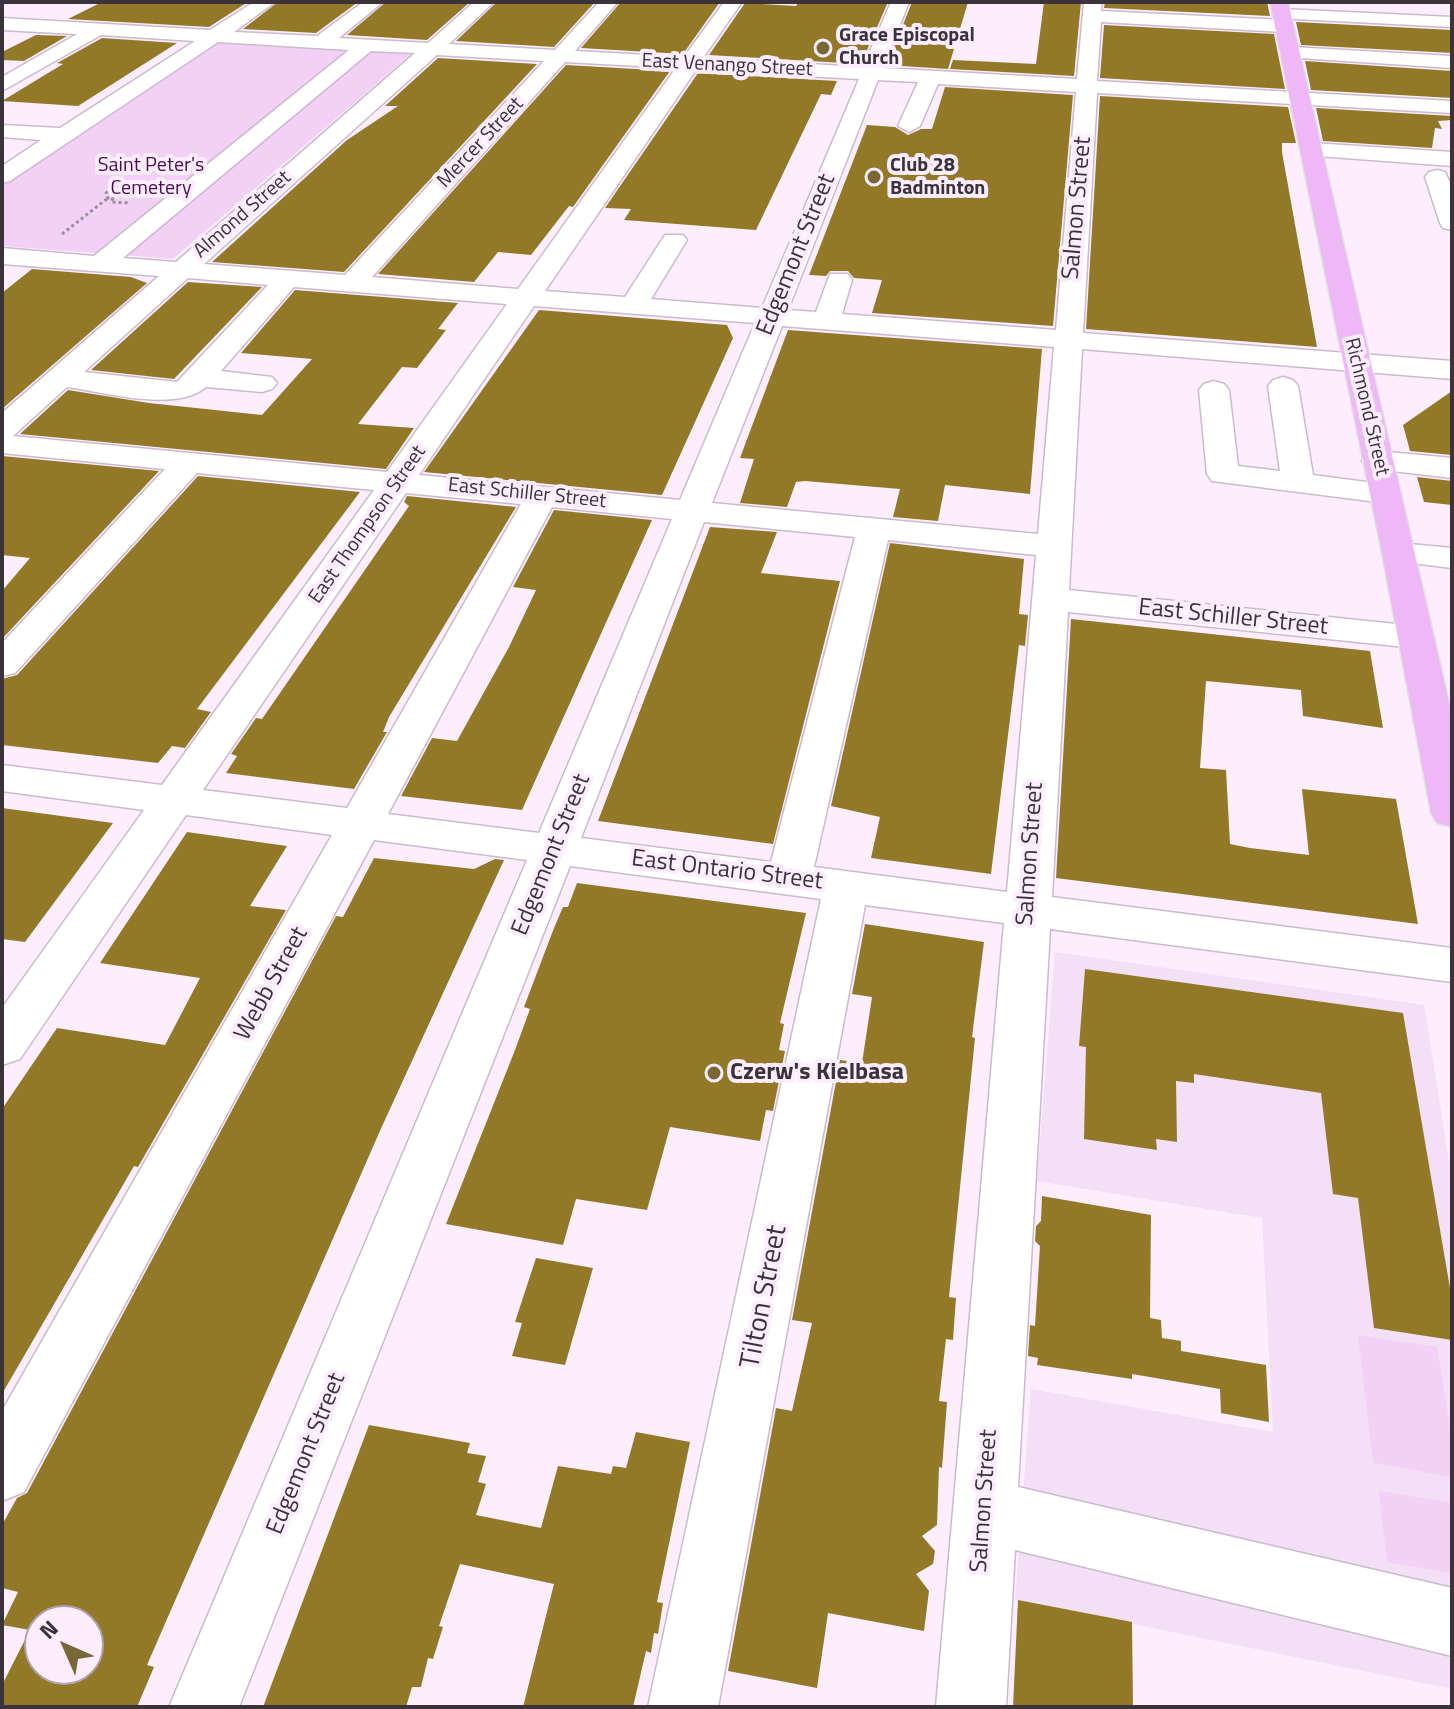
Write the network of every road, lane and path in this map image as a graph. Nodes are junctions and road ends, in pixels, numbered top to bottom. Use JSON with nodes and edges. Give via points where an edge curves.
{"nodes":[{"id":1,"x":266,"y":2,"type":"edge"},
{"id":2,"x":374,"y":2,"type":"edge"},
{"id":3,"x":485,"y":2,"type":"edge"},
{"id":4,"x":609,"y":2,"type":"edge"},
{"id":5,"x":733,"y":2,"type":"edge"},
{"id":6,"x":900,"y":2,"type":"edge"},
{"id":7,"x":133,"y":9,"type":"dead end"},
{"id":8,"x":1092,"y":9,"type":"edge"},
{"id":9,"x":6,"y":15,"type":"edge"},
{"id":10,"x":1452,"y":22,"type":"edge"},
{"id":11,"x":1284,"y":24,"type":"edge"},
{"id":12,"x":458,"y":25,"type":"junction"},
{"id":13,"x":489,"y":27,"type":"dead end"},
{"id":14,"x":97,"y":30,"type":"junction"},
{"id":15,"x":551,"y":31,"type":"dead end"},
{"id":16,"x":581,"y":33,"type":"junction"},
{"id":17,"x":213,"y":36,"type":"junction"},
{"id":18,"x":612,"y":36,"type":"dead end"},
{"id":19,"x":320,"y":43,"type":"junction"},
{"id":20,"x":366,"y":45,"type":"junction"},
{"id":21,"x":696,"y":48,"type":"junction"},
{"id":22,"x":431,"y":49,"type":"junction"},
{"id":23,"x":560,"y":56,"type":"junction"},
{"id":24,"x":1452,"y":62,"type":"edge"},
{"id":25,"x":870,"y":74,"type":"junction"},
{"id":26,"x":930,"y":78,"type":"junction"},
{"id":27,"x":994,"y":81,"type":"junction"},
{"id":28,"x":2,"y":85,"type":"edge"},
{"id":29,"x":1087,"y":87,"type":"junction"},
{"id":30,"x":1301,"y":99,"type":"junction"},
{"id":31,"x":991,"y":103,"type":"dead end"},
{"id":32,"x":1452,"y":107,"type":"edge"},
{"id":33,"x":909,"y":126,"type":"dead end"},
{"id":34,"x":2,"y":131,"type":"edge"},
{"id":35,"x":62,"y":135,"type":"junction"},
{"id":36,"x":1312,"y":150,"type":"junction"},
{"id":37,"x":1445,"y":168,"type":"edge"},
{"id":38,"x":2,"y":176,"type":"edge"},
{"id":39,"x":108,"y":198,"type":"junction"},
{"id":40,"x":1452,"y":223,"type":"edge"},
{"id":41,"x":674,"y":240,"type":"dead end"},
{"id":42,"x":2,"y":256,"type":"edge"},
{"id":43,"x":33,"y":258,"type":"junction"},
{"id":44,"x":101,"y":263,"type":"junction"},
{"id":45,"x":182,"y":269,"type":"junction"},
{"id":46,"x":288,"y":278,"type":"junction"},
{"id":47,"x":839,"y":280,"type":"dead end"},
{"id":48,"x":348,"y":282,"type":"junction"},
{"id":49,"x":2,"y":284,"type":"edge"},
{"id":50,"x":528,"y":298,"type":"junction"},
{"id":51,"x":632,"y":307,"type":"junction"},
{"id":52,"x":771,"y":318,"type":"junction"},
{"id":53,"x":826,"y":322,"type":"junction"},
{"id":54,"x":1067,"y":340,"type":"junction"},
{"id":55,"x":1356,"y":362,"type":"junction"},
{"id":56,"x":1452,"y":370,"type":"edge"},
{"id":57,"x":60,"y":377,"type":"junction"},
{"id":58,"x":199,"y":378,"type":"junction"},
{"id":59,"x":262,"y":383,"type":"dead end"},
{"id":60,"x":1283,"y":386,"type":"dead end"},
{"id":61,"x":1214,"y":390,"type":"dead end"},
{"id":62,"x":2,"y":429,"type":"edge"},
{"id":63,"x":2,"y":444,"type":"edge"},
{"id":64,"x":1378,"y":461,"type":"junction"},
{"id":65,"x":189,"y":462,"type":"junction"},
{"id":66,"x":1452,"y":468,"type":"edge"},
{"id":67,"x":399,"y":481,"type":"junction"},
{"id":68,"x":1298,"y":483,"type":"junction"},
{"id":69,"x":1385,"y":493,"type":"junction"},
{"id":70,"x":542,"y":496,"type":"junction"},
{"id":71,"x":694,"y":511,"type":"junction"},
{"id":72,"x":874,"y":529,"type":"junction"},
{"id":73,"x":1052,"y":546,"type":"junction"},
{"id":74,"x":1399,"y":553,"type":"junction"},
{"id":75,"x":1452,"y":558,"type":"edge"},
{"id":76,"x":1051,"y":599,"type":"junction"},
{"id":77,"x":1415,"y":637,"type":"junction"},
{"id":78,"x":2,"y":665,"type":"edge"},
{"id":79,"x":2,"y":778,"type":"edge"},
{"id":80,"x":174,"y":799,"type":"junction"},
{"id":81,"x":1452,"y":813,"type":"edge"},
{"id":82,"x":360,"y":824,"type":"junction"},
{"id":83,"x":553,"y":849,"type":"junction"},
{"id":84,"x":789,"y":880,"type":"junction"},
{"id":85,"x":846,"y":886,"type":"junction"},
{"id":86,"x":1027,"y":910,"type":"junction"},
{"id":87,"x":1452,"y":965,"type":"edge"},
{"id":88,"x":2,"y":1046,"type":"edge"},
{"id":89,"x":2,"y":1471,"type":"edge"},
{"id":90,"x":985,"y":1511,"type":"junction"},
{"id":91,"x":1452,"y":1622,"type":"edge"},
{"id":92,"x":204,"y":1707,"type":"edge"},
{"id":93,"x":683,"y":1707,"type":"edge"},
{"id":94,"x":971,"y":1707,"type":"edge"}],
"edges":[{"from":1,"to":17,"type":"street"},
{"from":2,"to":19,"type":"street"},
{"from":3,"to":12,"type":"street","name":"Almond Street"},
{"from":4,"to":16,"type":"street","name":"Mercer Street"},
{"from":5,"to":21,"type":"street","name":"East Thompson Street"},
{"from":6,"to":25,"type":"street","name":"Edgemont Street"},
{"from":7,"to":14,"type":"street"},
{"from":8,"to":11,"type":"street"},
{"from":8,"to":29,"type":"street","name":"Salmon Street"},
{"from":9,"to":14,"type":"street","name":"East Venango Street"},
{"from":10,"to":11,"type":"street"},
{"from":11,"to":24,"type":"street"},
{"from":11,"to":30,"type":"main road","name":"Richmond Street"},
{"from":12,"to":13,"type":"street"},
{"from":12,"to":22,"type":"street","name":"Almond Street"},
{"from":14,"to":17,"type":"street","name":"East Venango Street"},
{"from":14,"to":28,"type":"street"},
{"from":15,"to":16,"type":"street"},
{"from":16,"to":18,"type":"street"},
{"from":16,"to":23,"type":"street","name":"Mercer Street"},
{"from":17,"to":19,"type":"street","name":"East Venango Street"},
{"from":17,"to":35,"type":"street"},
{"from":19,"to":20,"type":"street","name":"East Venango Street"},
{"from":20,"to":22,"type":"street","name":"East Venango Street"},
{"from":20,"to":44,"type":"street"},
{"from":21,"to":23,"type":"street","name":"East Venango Street"},
{"from":21,"to":25,"type":"street","name":"East Venango Street"},
{"from":21,"to":50,"type":"street","name":"East Thompson Street"},
{"from":22,"to":23,"type":"street","name":"East Venango Street"},
{"from":22,"to":45,"type":"street","name":"Almond Street"},
{"from":23,"to":48,"type":"street","name":"Mercer Street"},
{"from":25,"to":26,"type":"street","name":"East Venango Street"},
{"from":25,"to":52,"type":"street","name":"Edgemont Street"},
{"from":26,"to":27,"type":"street","name":"East Venango Street"},
{"from":26,"to":33,"type":"street"},
{"from":27,"to":29,"type":"street","name":"East Venango Street"},
{"from":27,"to":31,"type":"street"},
{"from":29,"to":30,"type":"street","name":"East Venango Street"},
{"from":29,"to":54,"type":"street","name":"Salmon Street"},
{"from":30,"to":32,"type":"street","name":"East Venango Street"},
{"from":30,"to":36,"type":"main road","name":"Richmond Street"},
{"from":34,"to":35,"type":"street"},
{"from":35,"to":38,"type":"street"},
{"from":36,"to":37,"type":"street"},
{"from":36,"to":55,"type":"main road","name":"Richmond Street"},
{"from":37,"to":40,"type":"street"},
{"from":39,"to":39,"type":"path","via":[[106,193],[114,187],[131,188]]},
{"from":39,"to":43,"type":"path"},
{"from":41,"to":51,"type":"street"},
{"from":42,"to":43,"type":"street"},
{"from":43,"to":44,"type":"street"},
{"from":43,"to":49,"type":"street"},
{"from":44,"to":45,"type":"street"},
{"from":45,"to":46,"type":"street"},
{"from":45,"to":57,"type":"street","name":"Almond Street"},
{"from":46,"to":48,"type":"street"},
{"from":46,"to":58,"type":"street"},
{"from":47,"to":53,"type":"street"},
{"from":48,"to":50,"type":"street"},
{"from":50,"to":51,"type":"street"},
{"from":50,"to":67,"type":"street","name":"East Thompson Street"},
{"from":51,"to":52,"type":"street"},
{"from":52,"to":53,"type":"street"},
{"from":52,"to":71,"type":"street","name":"Edgemont Street"},
{"from":53,"to":54,"type":"street"},
{"from":54,"to":55,"type":"street"},
{"from":54,"to":73,"type":"street","name":"Salmon Street"},
{"from":55,"to":56,"type":"street"},
{"from":55,"to":64,"type":"main road","name":"Richmond Street"},
{"from":57,"to":58,"type":"street","via":[[169,392],[186,389]]},
{"from":57,"to":62,"type":"street","name":"Almond Street"},
{"from":58,"to":59,"type":"street"},
{"from":60,"to":68,"type":"street"},
{"from":61,"to":68,"type":"street","via":[[1223,474]]},
{"from":63,"to":65,"type":"street","name":"East Schiller Street"},
{"from":64,"to":66,"type":"street"},
{"from":64,"to":69,"type":"main road","name":"Richmond Street"},
{"from":65,"to":67,"type":"street","name":"East Schiller Street"},
{"from":65,"to":78,"type":"street"},
{"from":67,"to":70,"type":"street","name":"East Schiller Street"},
{"from":67,"to":80,"type":"street","name":"East Thompson Street"},
{"from":68,"to":69,"type":"street"},
{"from":69,"to":74,"type":"main road","name":"Richmond Street"},
{"from":70,"to":71,"type":"street","name":"East Schiller Street"},
{"from":70,"to":82,"type":"street","name":"Webb Street"},
{"from":71,"to":72,"type":"street","name":"East Schiller Street"},
{"from":71,"to":83,"type":"street","name":"Edgemont Street"},
{"from":72,"to":73,"type":"street","name":"East Schiller Street"},
{"from":72,"to":84,"type":"street"},
{"from":73,"to":76,"type":"street","name":"Salmon Street"},
{"from":74,"to":75,"type":"street"},
{"from":74,"to":77,"type":"main road","name":"Richmond Street"},
{"from":76,"to":77,"type":"street","name":"East Schiller Street"},
{"from":76,"to":86,"type":"street","name":"Salmon Street"},
{"from":77,"to":81,"type":"main road","name":"Richmond Street"},
{"from":79,"to":80,"type":"street","name":"East Ontario Street"},
{"from":80,"to":82,"type":"street","name":"East Ontario Street"},
{"from":80,"to":88,"type":"street","name":"East Thompson Street"},
{"from":82,"to":83,"type":"street","name":"East Ontario Street"},
{"from":82,"to":89,"type":"street","name":"Webb Street"},
{"from":83,"to":84,"type":"street","name":"East Ontario Street"},
{"from":83,"to":92,"type":"street","name":"Edgemont Street"},
{"from":84,"to":85,"type":"street","name":"East Ontario Street"},
{"from":85,"to":86,"type":"street","name":"East Ontario Street"},
{"from":85,"to":93,"type":"street","name":"Tilton Street"},
{"from":86,"to":87,"type":"street","name":"East Ontario Street"},
{"from":86,"to":90,"type":"street","name":"Salmon Street"},
{"from":90,"to":91,"type":"street"},
{"from":90,"to":94,"type":"street","name":"Salmon Street"}]}
